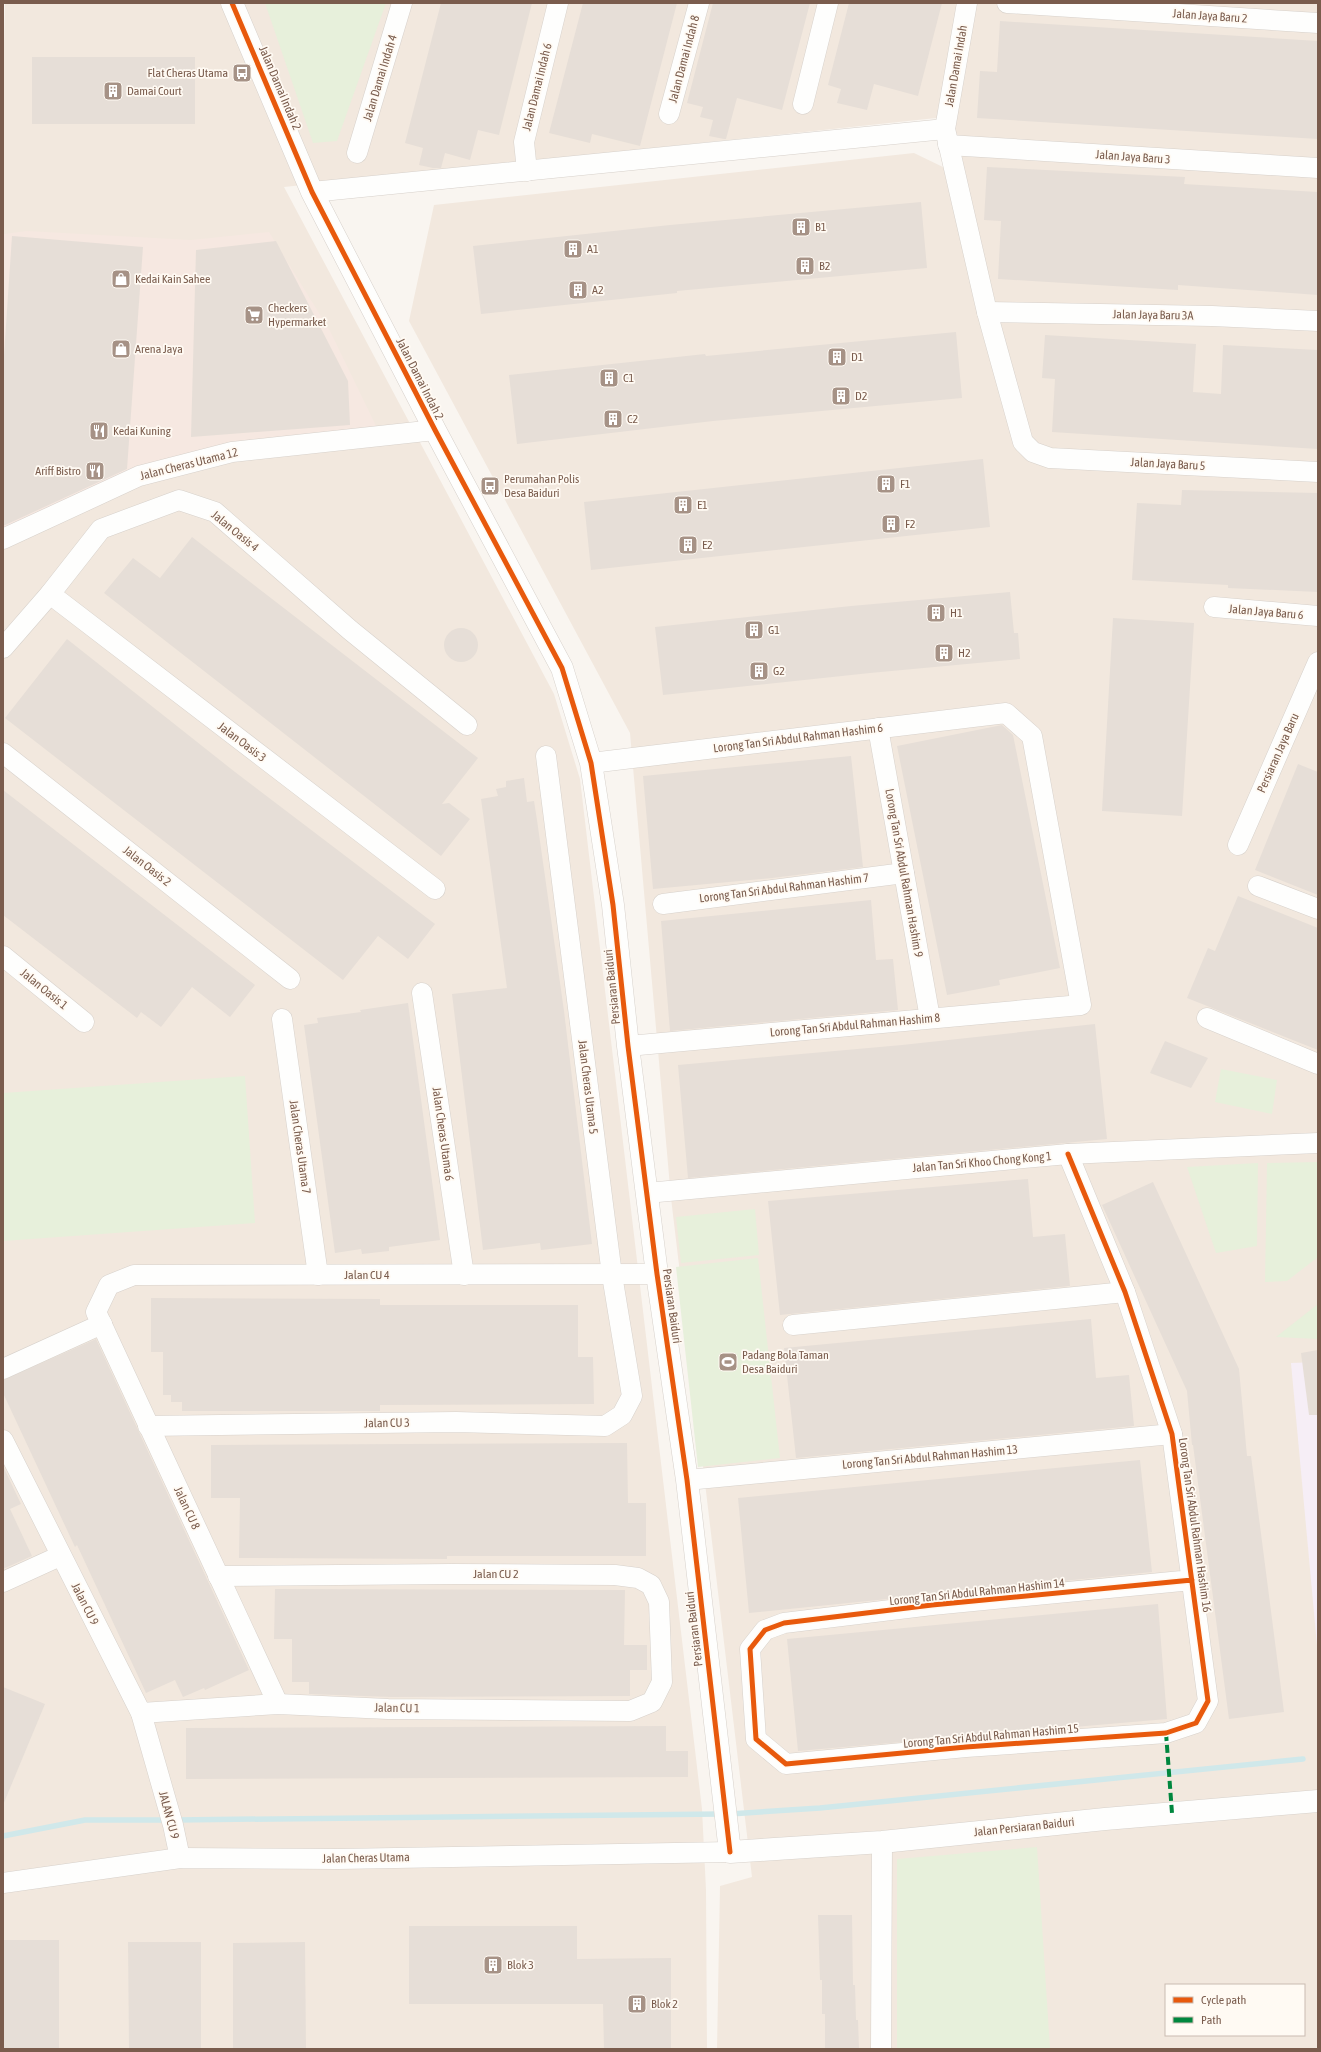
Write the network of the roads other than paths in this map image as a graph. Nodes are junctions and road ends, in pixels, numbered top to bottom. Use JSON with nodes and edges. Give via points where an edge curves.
{"nodes":[{"id":1,"x":232,"y":3,"type":"edge"},
{"id":2,"x":402,"y":3,"type":"edge"},
{"id":3,"x":558,"y":3,"type":"edge"},
{"id":4,"x":699,"y":3,"type":"edge"},
{"id":5,"x":828,"y":3,"type":"edge"},
{"id":6,"x":968,"y":3,"type":"edge"},
{"id":7,"x":1006,"y":3,"type":"edge"},
{"id":8,"x":1318,"y":23,"type":"edge"},
{"id":9,"x":803,"y":104,"type":"dead end"},
{"id":10,"x":669,"y":114,"type":"dead end"},
{"id":11,"x":946,"y":137,"type":"junction"},
{"id":12,"x":357,"y":153,"type":"dead end"},
{"id":13,"x":1318,"y":168,"type":"edge"},
{"id":14,"x":527,"y":171,"type":"junction"},
{"id":15,"x":312,"y":192,"type":"junction"},
{"id":16,"x":987,"y":312,"type":"junction"},
{"id":17,"x":1318,"y":321,"type":"edge"},
{"id":18,"x":435,"y":430,"type":"junction"},
{"id":19,"x":1318,"y":472,"type":"edge"},
{"id":20,"x":3,"y":538,"type":"edge"},
{"id":21,"x":50,"y":594,"type":"junction"},
{"id":22,"x":1214,"y":607,"type":"dead end"},
{"id":23,"x":1318,"y":616,"type":"edge"},
{"id":24,"x":3,"y":648,"type":"edge"},
{"id":25,"x":1318,"y":662,"type":"edge"},
{"id":26,"x":467,"y":724,"type":"dead end"},
{"id":27,"x":878,"y":728,"type":"junction"},
{"id":28,"x":3,"y":754,"type":"edge"},
{"id":29,"x":546,"y":756,"type":"dead end"},
{"id":30,"x":591,"y":763,"type":"junction"},
{"id":31,"x":1238,"y":845,"type":"dead end"},
{"id":32,"x":904,"y":873,"type":"junction"},
{"id":33,"x":1258,"y":886,"type":"dead end"},
{"id":34,"x":434,"y":889,"type":"dead end"},
{"id":35,"x":664,"y":904,"type":"dead end"},
{"id":36,"x":1318,"y":909,"type":"edge"},
{"id":37,"x":3,"y":956,"type":"edge"},
{"id":38,"x":290,"y":979,"type":"dead end"},
{"id":39,"x":422,"y":993,"type":"dead end"},
{"id":40,"x":1081,"y":1004,"type":"joint"},
{"id":41,"x":930,"y":1018,"type":"junction"},
{"id":42,"x":1207,"y":1018,"type":"dead end"},
{"id":43,"x":282,"y":1019,"type":"dead end"},
{"id":44,"x":84,"y":1022,"type":"dead end"},
{"id":45,"x":628,"y":1046,"type":"junction"},
{"id":46,"x":1318,"y":1064,"type":"edge"},
{"id":47,"x":1318,"y":1143,"type":"edge"},
{"id":48,"x":1068,"y":1154,"type":"junction"},
{"id":49,"x":647,"y":1193,"type":"junction"},
{"id":50,"x":657,"y":1274,"type":"junction"},
{"id":51,"x":318,"y":1275,"type":"junction"},
{"id":52,"x":464,"y":1275,"type":"junction"},
{"id":53,"x":612,"y":1275,"type":"junction"},
{"id":54,"x":1125,"y":1292,"type":"junction"},
{"id":55,"x":99,"y":1318,"type":"junction"},
{"id":56,"x":793,"y":1325,"type":"dead end"},
{"id":57,"x":3,"y":1369,"type":"edge"},
{"id":58,"x":622,"y":1414,"type":"joint"},
{"id":59,"x":148,"y":1426,"type":"junction"},
{"id":60,"x":1172,"y":1434,"type":"junction"},
{"id":61,"x":3,"y":1440,"type":"edge"},
{"id":62,"x":687,"y":1480,"type":"junction"},
{"id":63,"x":60,"y":1556,"type":"junction"},
{"id":64,"x":218,"y":1576,"type":"junction"},
{"id":65,"x":1192,"y":1580,"type":"junction"},
{"id":66,"x":3,"y":1582,"type":"edge"},
{"id":67,"x":652,"y":1702,"type":"joint"},
{"id":68,"x":278,"y":1704,"type":"junction"},
{"id":69,"x":141,"y":1713,"type":"junction"},
{"id":70,"x":1196,"y":1723,"type":"joint"},
{"id":71,"x":786,"y":1764,"type":"joint"},
{"id":72,"x":158,"y":1772,"type":"joint"},
{"id":73,"x":1318,"y":1801,"type":"edge"},
{"id":74,"x":882,"y":1842,"type":"junction"},
{"id":75,"x":730,"y":1852,"type":"junction"},
{"id":76,"x":180,"y":1858,"type":"junction"},
{"id":77,"x":3,"y":1884,"type":"edge"},
{"id":78,"x":881,"y":2049,"type":"edge"}],
"edges":[{"from":1,"to":15,"type":"street","name":"Jalan Damai Indah 2"},
{"from":2,"to":12,"type":"street","name":"Jalan Damai Indah 4"},
{"from":3,"to":14,"type":"street","name":"Jalan Damai Indah 6","via":[[524,142]]},
{"from":4,"to":10,"type":"street","name":"Jalan Damai Indah 8"},
{"from":5,"to":9,"type":"street"},
{"from":6,"to":11,"type":"street","name":"Jalan Damai Indah"},
{"from":7,"to":8,"type":"street","name":"Jalan Jaya Baru 2"},
{"from":11,"to":13,"type":"street","name":"Jalan Jaya Baru 3"},
{"from":11,"to":14,"type":"street","name":"Jalan Jaya Baru 3"},
{"from":11,"to":16,"type":"street"},
{"from":14,"to":15,"type":"street","name":"Jalan Jaya Baru 3"},
{"from":15,"to":18,"type":"street","name":"Jalan Damai Indah 2"},
{"from":16,"to":17,"type":"street","name":"Jalan Jaya Baru 3A","via":[[1212,316]]},
{"from":16,"to":19,"type":"street","name":"Jalan Jaya Baru 5","via":[[1023,442],[1033,452],[1050,458]]},
{"from":18,"to":20,"type":"street","name":"Jalan Cheras Utama 12","via":[[225,453],[139,476]]},
{"from":18,"to":30,"type":"street","name":"Jalan Damai Indah 2","via":[[562,668]]},
{"from":21,"to":24,"type":"street","name":"Jalan Oasis 4"},
{"from":21,"to":26,"type":"street","name":"Jalan Oasis 4","via":[[101,529],[179,500],[215,512],[350,630]]},
{"from":21,"to":34,"type":"street","name":"Jalan Oasis 3"},
{"from":22,"to":23,"type":"street","name":"Jalan Jaya Baru 6"},
{"from":25,"to":31,"type":"street","name":"Persiaran Jaya Baru"},
{"from":27,"to":30,"type":"street","name":"Lorong Tan Sri Abdul Rahman Hashim 6"},
{"from":27,"to":32,"type":"street","name":"Lorong Tan Sri Abdul Rahman Hashim 9"},
{"from":27,"to":40,"type":"street","name":"Lorong Tan Sri Abdul Rahman Hashim 6","via":[[1006,713],[1032,736]]},
{"from":28,"to":38,"type":"street","name":"Jalan Oasis 2"},
{"from":29,"to":53,"type":"street","name":"Jalan Cheras Utama 5"},
{"from":30,"to":45,"type":"street","name":"Persiaran Baiduri","via":[[613,905]]},
{"from":32,"to":35,"type":"street","name":"Lorong Tan Sri Abdul Rahman Hashim 7"},
{"from":32,"to":41,"type":"street","name":"Lorong Tan Sri Abdul Rahman Hashim 9"},
{"from":33,"to":36,"type":"street"},
{"from":37,"to":44,"type":"street","name":"Jalan Oasis 1"},
{"from":39,"to":52,"type":"street","name":"Jalan Cheras Utama 6"},
{"from":40,"to":41,"type":"street","name":"Lorong Tan Sri Abdul Rahman Hashim 8"},
{"from":41,"to":45,"type":"street","name":"Lorong Tan Sri Abdul Rahman Hashim 8"},
{"from":42,"to":46,"type":"street"},
{"from":43,"to":51,"type":"street","name":"Jalan Cheras Utama 7"},
{"from":45,"to":49,"type":"street","name":"Persiaran Baiduri"},
{"from":47,"to":48,"type":"street","name":"Jalan Tan Sri Khoo Chong Kong 1"},
{"from":48,"to":49,"type":"street","name":"Jalan Tan Sri Khoo Chong Kong 1"},
{"from":48,"to":54,"type":"street","name":"Lorong Tan Sri Abdul Rahman Hashim 16"},
{"from":49,"to":50,"type":"street","name":"Persiaran Baiduri"},
{"from":50,"to":53,"type":"street","name":"Jalan CU 4"},
{"from":50,"to":62,"type":"street","name":"Persiaran Baiduri"},
{"from":51,"to":52,"type":"street","name":"Jalan CU 4"},
{"from":51,"to":55,"type":"street","name":"Jalan CU 4","via":[[134,1275],[109,1285]]},
{"from":52,"to":53,"type":"street","name":"Jalan CU 4"},
{"from":53,"to":58,"type":"street","name":"Jalan Cheras Utama 5","via":[[632,1396]]},
{"from":54,"to":56,"type":"street"},
{"from":54,"to":60,"type":"street","name":"Lorong Tan Sri Abdul Rahman Hashim 16"},
{"from":55,"to":57,"type":"street"},
{"from":55,"to":59,"type":"street","name":"Jalan CU 8"},
{"from":58,"to":59,"type":"street","name":"Jalan CU 3","via":[[605,1426],[456,1422]]},
{"from":59,"to":64,"type":"street","name":"Jalan CU 8"},
{"from":60,"to":62,"type":"street","name":"Lorong Tan Sri Abdul Rahman Hashim 13"},
{"from":60,"to":65,"type":"street","name":"Lorong Tan Sri Abdul Rahman Hashim 16"},
{"from":61,"to":63,"type":"street","name":"Jalan CU 9"},
{"from":62,"to":75,"type":"street","name":"Persiaran Baiduri"},
{"from":63,"to":66,"type":"street"},
{"from":63,"to":69,"type":"street","name":"Jalan CU 9"},
{"from":64,"to":67,"type":"street","name":"Jalan CU 2","via":[[451,1574],[615,1575],[638,1578],[651,1585],[659,1602],[662,1682]]},
{"from":64,"to":68,"type":"street","name":"Jalan CU 8"},
{"from":65,"to":70,"type":"street","name":"Lorong Tan Sri Abdul Rahman Hashim 16","via":[[1208,1701]]},
{"from":65,"to":71,"type":"street","name":"Lorong Tan Sri Abdul Rahman Hashim 14","via":[[924,1606],[784,1623],[765,1630],[750,1649],[756,1739]]},
{"from":67,"to":68,"type":"street","name":"Jalan CU 1","via":[[630,1711],[388,1709]]},
{"from":68,"to":69,"type":"street","name":"Jalan CU 1"},
{"from":69,"to":72,"type":"street","name":"Jalan CU 9"},
{"from":70,"to":71,"type":"street","name":"Lorong Tan Sri Abdul Rahman Hashim 15","via":[[1166,1733],[966,1747]]},
{"from":72,"to":76,"type":"street","name":"JALAN CU 9"},
{"from":73,"to":74,"type":"street","name":"Jalan Persiaran Baiduri","via":[[1105,1819]]},
{"from":74,"to":75,"type":"street","name":"Jalan Persiaran Baiduri"},
{"from":74,"to":78,"type":"street"},
{"from":75,"to":76,"type":"street","name":"Jalan Cheras Utama","via":[[338,1859]]},
{"from":76,"to":77,"type":"street","name":"Jalan Cheras Utama"}]}
